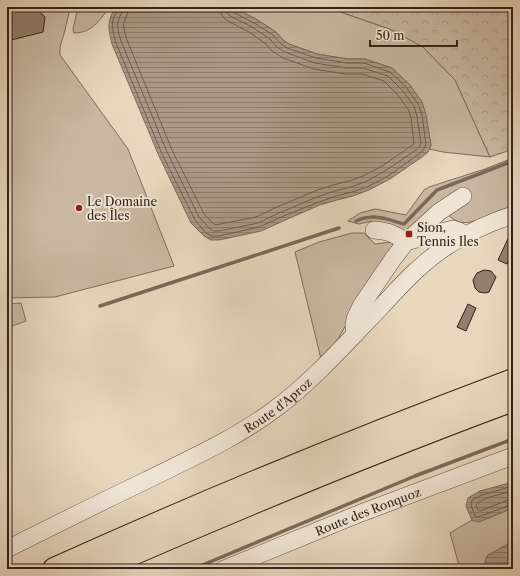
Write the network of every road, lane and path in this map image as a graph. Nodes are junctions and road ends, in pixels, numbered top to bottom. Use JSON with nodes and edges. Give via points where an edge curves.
{"nodes":[{"id":1,"x":463,"y":196,"type":"dead end"},
{"id":2,"x":513,"y":215,"type":"edge"},
{"id":3,"x":374,"y":230,"type":"dead end"},
{"id":4,"x":464,"y":236,"type":"junction"},
{"id":5,"x":406,"y":242,"type":"junction"},
{"id":6,"x":355,"y":334,"type":"junction"},
{"id":7,"x":513,"y":380,"type":"edge"},
{"id":8,"x":466,"y":382,"type":"dead end"},
{"id":9,"x":513,"y":400,"type":"edge"},
{"id":10,"x":332,"y":450,"type":"junction"},
{"id":11,"x":513,"y":456,"type":"edge"},
{"id":12,"x":7,"y":549,"type":"edge"},
{"id":13,"x":54,"y":569,"type":"edge"},
{"id":14,"x":98,"y":569,"type":"edge"},
{"id":15,"x":224,"y":569,"type":"edge"}],
"edges":[{"from":1,"to":5,"type":"street","via":[[439,212]]},
{"from":2,"to":4,"type":"street","name":"Route d'Aproz","via":[[496,220]]},
{"from":3,"to":5,"type":"street","via":[[397,235]]},
{"from":4,"to":5,"type":"street","via":[[453,229]]},
{"from":4,"to":6,"type":"street","name":"Route d'Aproz","via":[[427,261]]},
{"from":5,"to":6,"type":"street","via":[[361,306],[354,326]]},
{"from":6,"to":12,"type":"street","name":"Route d'Aproz","via":[[296,392],[243,430]]},
{"from":7,"to":10,"type":"highway"},
{"from":8,"to":10,"type":"highway"},
{"from":9,"to":14,"type":"highway","via":[[315,476]]},
{"from":10,"to":13,"type":"highway"},
{"from":11,"to":15,"type":"street","name":"Route des Ronquoz","via":[[361,513]]}]}
